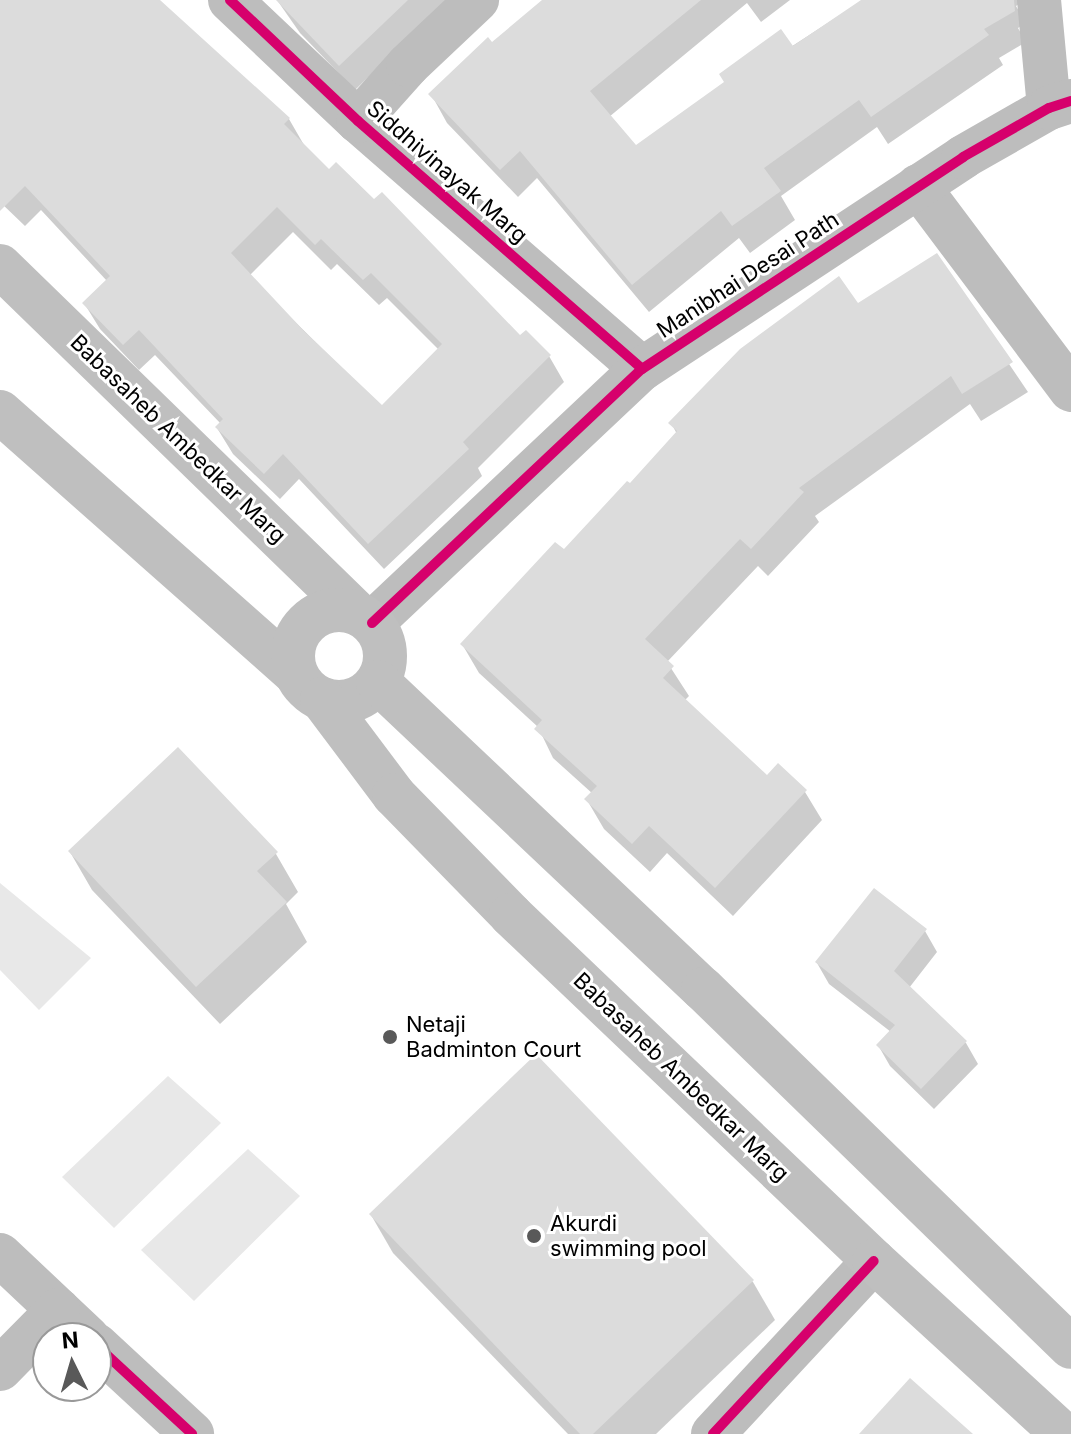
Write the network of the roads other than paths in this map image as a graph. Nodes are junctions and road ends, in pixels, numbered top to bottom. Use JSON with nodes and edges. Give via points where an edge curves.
{"nodes":[{"id":1,"x":230,"y":0,"type":"edge"},
{"id":2,"x":477,"y":0,"type":"edge"},
{"id":3,"x":1039,"y":0,"type":"edge"},
{"id":4,"x":1060,"y":105,"type":"edge"},
{"id":5,"x":358,"y":121,"type":"junction"},
{"id":6,"x":918,"y":186,"type":"junction"},
{"id":7,"x":0,"y":266,"type":"edge"},
{"id":8,"x":642,"y":369,"type":"junction"},
{"id":9,"x":1071,"y":390,"type":"edge"},
{"id":10,"x":0,"y":412,"type":"edge"},
{"id":11,"x":364,"y":618,"type":"junction"},
{"id":12,"x":378,"y":682,"type":"junction"},
{"id":13,"x":309,"y":686,"type":"junction"},
{"id":14,"x":0,"y":1255,"type":"edge"},
{"id":15,"x":874,"y":1261,"type":"junction"},
{"id":16,"x":71,"y":1322,"type":"edge"},
{"id":17,"x":1071,"y":1347,"type":"edge"},
{"id":18,"x":32,"y":1349,"type":"edge"},
{"id":19,"x":112,"y":1360,"type":"edge"},
{"id":20,"x":0,"y":1369,"type":"edge"},
{"id":21,"x":192,"y":1434,"type":"edge"},
{"id":22,"x":713,"y":1434,"type":"edge"},
{"id":23,"x":1063,"y":1434,"type":"edge"}],
"edges":[{"from":1,"to":5,"type":"street","name":"Siddhivinayak Marg"},
{"from":2,"to":5,"type":"street"},
{"from":3,"to":4,"type":"street"},
{"from":4,"to":6,"type":"street","name":"Manibhai Desai Path"},
{"from":5,"to":8,"type":"street","name":"Siddhivinayak Marg"},
{"from":6,"to":8,"type":"street","name":"Manibhai Desai Path"},
{"from":6,"to":9,"type":"street"},
{"from":7,"to":11,"type":"main road","name":"Babasaheb Ambedkar Marg"},
{"from":8,"to":11,"type":"street","name":"Manibhai Desai Path"},
{"from":10,"to":13,"type":"main road","name":"Babasaheb Ambedkar Marg"},
{"from":11,"to":12,"type":"main road","via":[[385,647]]},
{"from":11,"to":13,"type":"main road","via":[[330,611],[306,624],[294,648]]},
{"from":12,"to":13,"type":"main road","via":[[358,699],[339,702]]},
{"from":12,"to":17,"type":"main road"},
{"from":13,"to":15,"type":"main road","name":"Babasaheb Ambedkar Marg","via":[[394,795],[511,915]]},
{"from":14,"to":16,"type":"street"},
{"from":15,"to":22,"type":"street"},
{"from":15,"to":23,"type":"main road","name":"Babasaheb Ambedkar Marg"},
{"from":18,"to":20,"type":"street"},
{"from":19,"to":21,"type":"street"}]}
